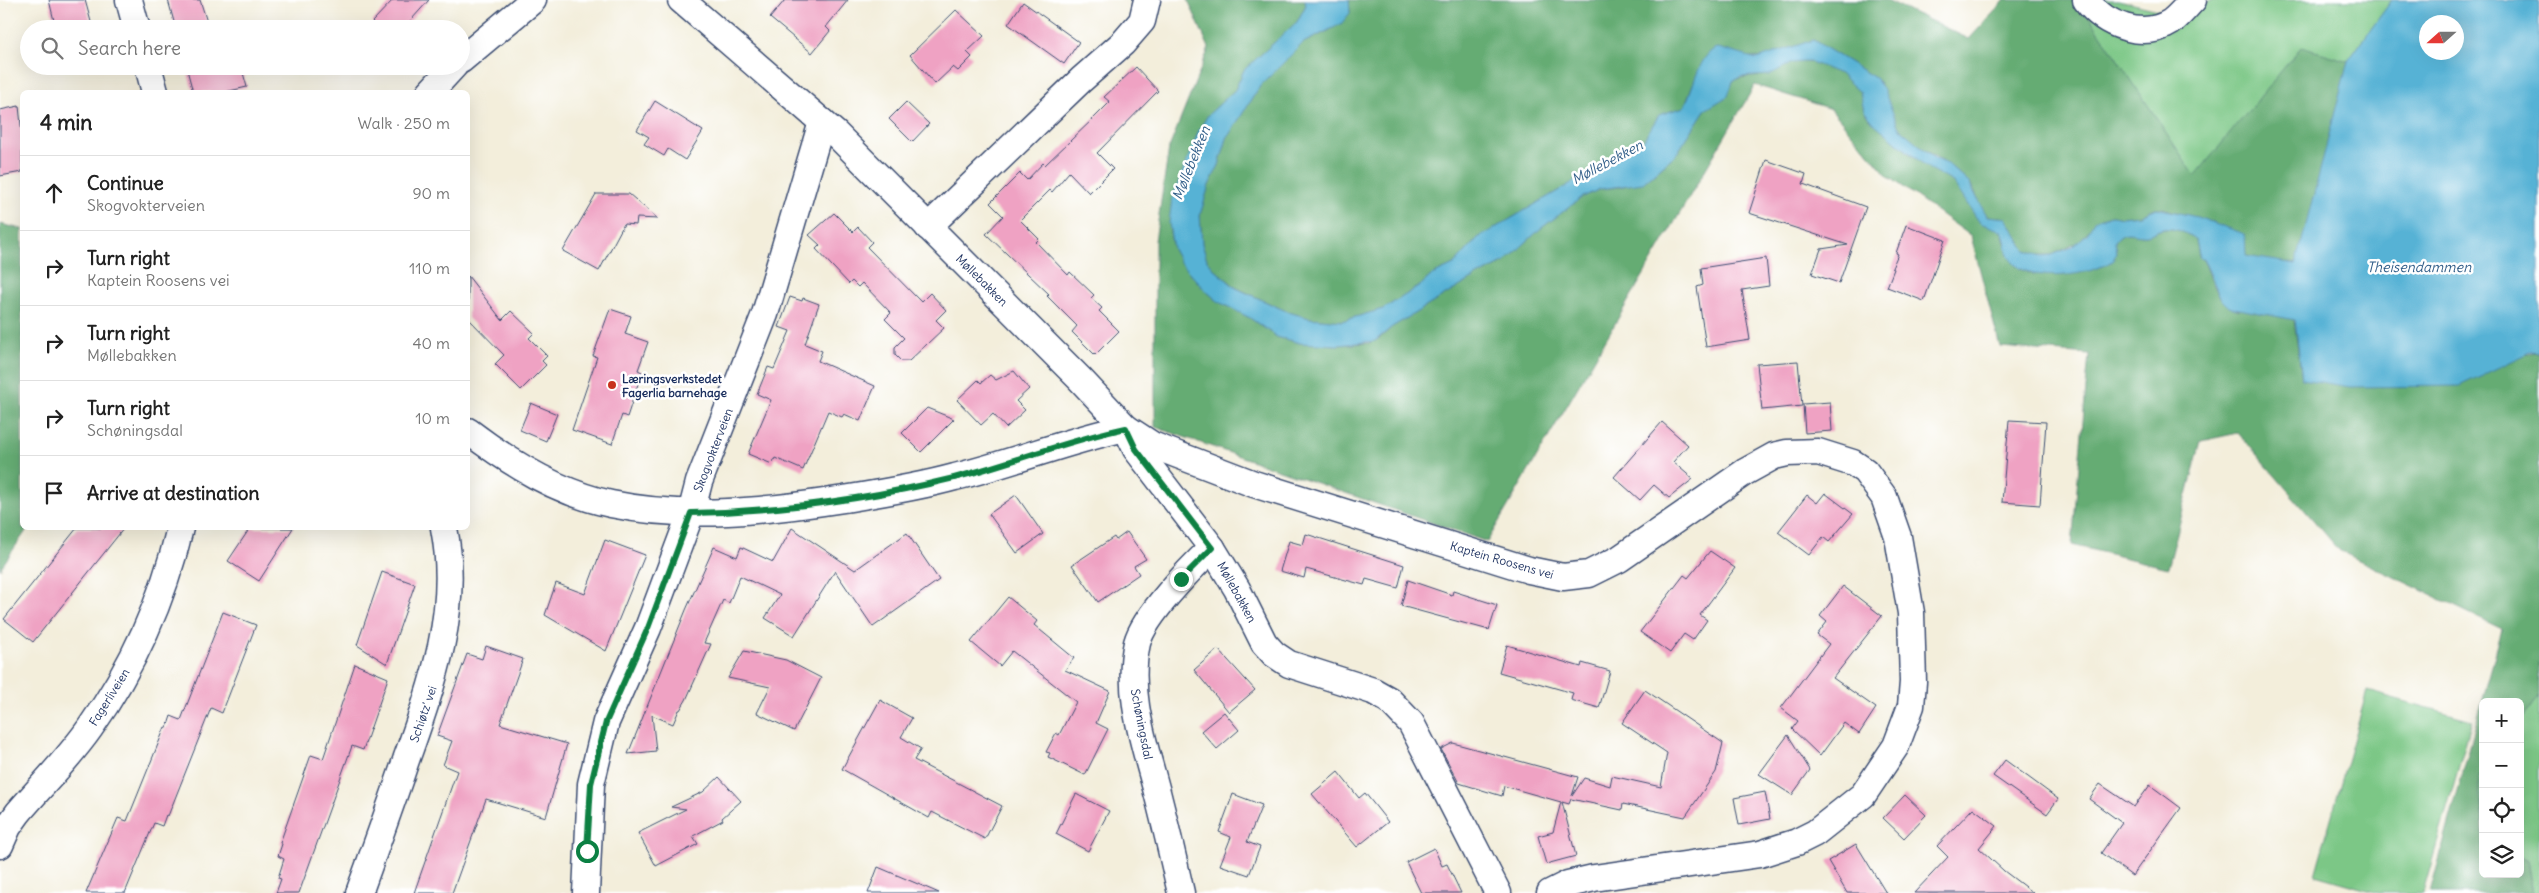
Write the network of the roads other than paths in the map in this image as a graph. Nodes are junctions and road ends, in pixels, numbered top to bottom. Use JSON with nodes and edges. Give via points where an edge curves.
{"nodes":[{"id":1,"x":129,"y":0,"type":"edge"},
{"id":2,"x":533,"y":0,"type":"edge"},
{"id":3,"x":682,"y":0,"type":"edge"},
{"id":4,"x":1147,"y":0,"type":"edge"},
{"id":5,"x":2086,"y":0,"type":"edge"},
{"id":6,"x":2193,"y":0,"type":"edge"},
{"id":7,"x":135,"y":20,"type":"edge"},
{"id":8,"x":470,"y":52,"type":"edge"},
{"id":9,"x":150,"y":75,"type":"edge"},
{"id":10,"x":446,"y":75,"type":"edge"},
{"id":11,"x":154,"y":90,"type":"edge"},
{"id":12,"x":432,"y":90,"type":"edge"},
{"id":13,"x":822,"y":122,"type":"junction"},
{"id":14,"x":928,"y":227,"type":"junction"},
{"id":15,"x":1126,"y":428,"type":"junction"},
{"id":16,"x":470,"y":433,"type":"edge"},
{"id":17,"x":691,"y":513,"type":"junction"},
{"id":18,"x":179,"y":530,"type":"edge"},
{"id":19,"x":444,"y":530,"type":"edge"},
{"id":20,"x":1212,"y":548,"type":"junction"},
{"id":21,"x":0,"y":845,"type":"edge"},
{"id":22,"x":359,"y":893,"type":"edge"},
{"id":23,"x":586,"y":893,"type":"edge"},
{"id":24,"x":1181,"y":893,"type":"edge"},
{"id":25,"x":1498,"y":893,"type":"edge"},
{"id":26,"x":1550,"y":893,"type":"edge"}],
"edges":[{"from":1,"to":7,"type":"street"},
{"from":2,"to":8,"type":"street"},
{"from":3,"to":13,"type":"street","name":"Møllebakken"},
{"from":4,"to":14,"type":"street","via":[[1142,21],[1123,43]]},
{"from":5,"to":6,"type":"street","via":[[2093,9],[2117,25],[2145,31],[2171,22]]},
{"from":9,"to":11,"type":"street"},
{"from":10,"to":12,"type":"street"},
{"from":13,"to":14,"type":"street","name":"Møllebakken"},
{"from":13,"to":17,"type":"street","name":"Skogvokterveien","via":[[765,314],[698,482]]},
{"from":14,"to":15,"type":"street","name":"Møllebakken"},
{"from":15,"to":17,"type":"street","via":[[954,478],[888,492],[808,504]]},
{"from":15,"to":20,"type":"street","name":"Møllebakken","via":[[1136,449]]},
{"from":15,"to":26,"type":"street","name":"Kaptein Roosens vei","via":[[1152,445],[1254,484],[1528,570],[1563,577],[1589,574],[1619,559],[1745,472],[1774,456],[1818,452],[1854,463],[1864,471],[1884,497],[1898,537],[1911,613],[1913,682],[1911,706],[1899,739],[1863,795],[1815,833],[1760,854],[1594,878],[1568,884]]},
{"from":16,"to":17,"type":"street","via":[[504,459],[554,485],[610,504]]},
{"from":17,"to":23,"type":"street","name":"Skogvokterveien","via":[[648,628],[606,722],[594,764]]},
{"from":18,"to":21,"type":"street","name":"Fagerliveien","via":[[150,623],[120,682],[89,730],[18,813]]},
{"from":19,"to":22,"type":"street","name":"Schiøtz' vei","via":[[449,584],[444,638],[433,686]]},
{"from":20,"to":24,"type":"street","name":"Schøningsdal","via":[[1181,579],[1149,621],[1138,642],[1134,682],[1141,727]]},
{"from":20,"to":25,"type":"street","name":"Møllebakken","via":[[1238,589],[1264,643],[1274,654],[1289,664],[1374,691],[1401,710],[1411,723]]}]}
